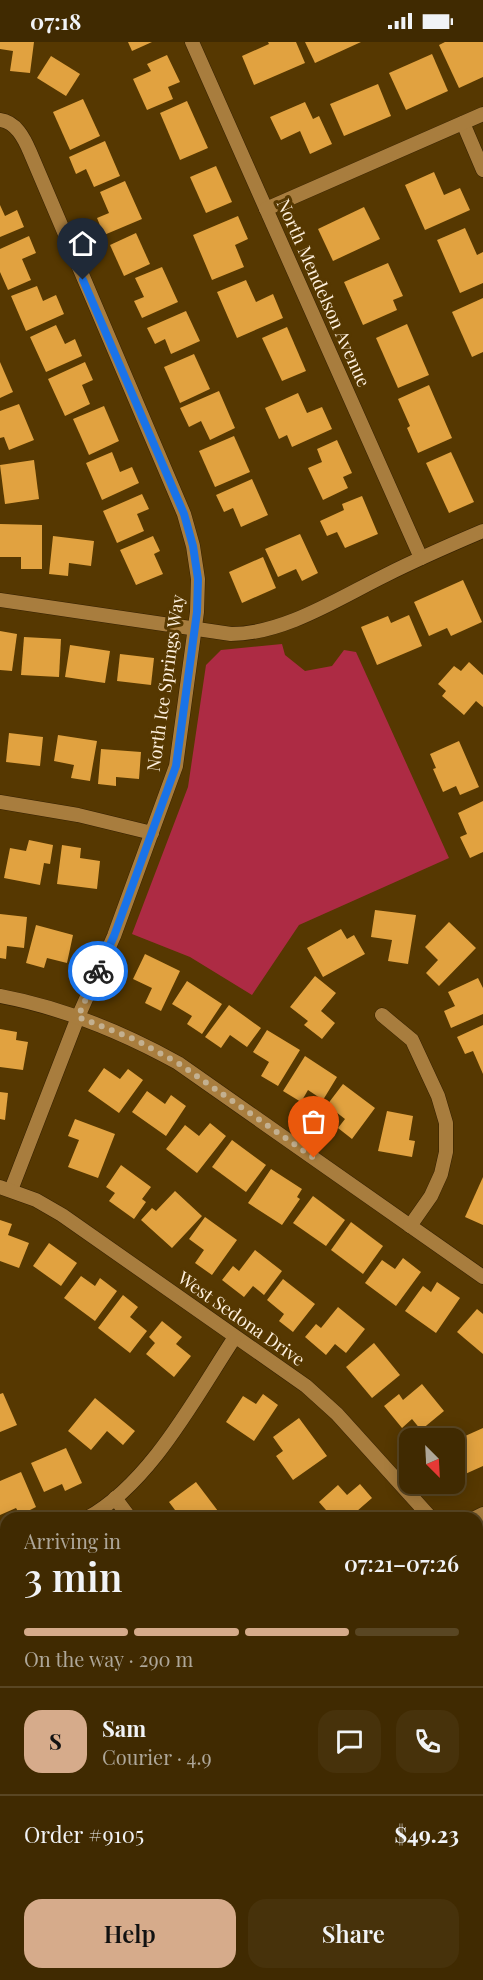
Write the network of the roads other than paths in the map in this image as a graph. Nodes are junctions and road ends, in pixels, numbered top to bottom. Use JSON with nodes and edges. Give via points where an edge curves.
{"nodes":[{"id":1,"x":192,"y":42,"type":"edge"},
{"id":2,"x":483,"y":114,"type":"edge"},
{"id":3,"x":3,"y":121,"type":"edge"},
{"id":4,"x":463,"y":123,"type":"junction"},
{"id":5,"x":483,"y":170,"type":"edge"},
{"id":6,"x":266,"y":209,"type":"junction"},
{"id":7,"x":483,"y":531,"type":"edge"},
{"id":8,"x":421,"y":558,"type":"junction"},
{"id":9,"x":0,"y":600,"type":"edge"},
{"id":10,"x":194,"y":628,"type":"junction"},
{"id":11,"x":0,"y":802,"type":"edge"},
{"id":12,"x":152,"y":833,"type":"junction"},
{"id":13,"x":0,"y":996,"type":"edge"},
{"id":14,"x":382,"y":1015,"type":"dead end"},
{"id":15,"x":78,"y":1017,"type":"junction"},
{"id":16,"x":5,"y":1188,"type":"edge"},
{"id":17,"x":410,"y":1226,"type":"junction"},
{"id":18,"x":483,"y":1277,"type":"edge"},
{"id":19,"x":235,"y":1336,"type":"junction"},
{"id":20,"x":115,"y":1498,"type":"junction"},
{"id":21,"x":95,"y":1512,"type":"edge"},
{"id":22,"x":126,"y":1512,"type":"edge"},
{"id":23,"x":425,"y":1512,"type":"edge"}],
"edges":[{"from":1,"to":6,"type":"street","name":"North Mendelson Avenue"},
{"from":2,"to":4,"type":"street"},
{"from":3,"to":10,"type":"street","name":"North Ice Springs Way","via":[[19,132],[30,152],[184,514],[198,579]]},
{"from":4,"to":5,"type":"street"},
{"from":4,"to":6,"type":"street"},
{"from":6,"to":8,"type":"street","name":"North Mendelson Avenue"},
{"from":7,"to":8,"type":"street"},
{"from":8,"to":10,"type":"street","via":[[266,630],[231,634]]},
{"from":9,"to":10,"type":"street"},
{"from":10,"to":12,"type":"street","name":"North Ice Springs Way","via":[[176,766]]},
{"from":11,"to":12,"type":"street"},
{"from":12,"to":15,"type":"street","name":"North Ice Springs Way","via":[[114,936]]},
{"from":13,"to":15,"type":"street"},
{"from":14,"to":17,"type":"street","via":[[412,1040],[446,1123],[441,1174]]},
{"from":15,"to":16,"type":"street","name":"North Ice Springs Way"},
{"from":15,"to":17,"type":"street","via":[[134,1039],[178,1063]]},
{"from":16,"to":19,"type":"street","name":"West Sedona Drive","via":[[62,1215]]},
{"from":17,"to":18,"type":"street"},
{"from":19,"to":20,"type":"street","via":[[156,1455]]},
{"from":19,"to":23,"type":"street","name":"West Sedona Drive","via":[[321,1400]]},
{"from":20,"to":21,"type":"street"},
{"from":20,"to":22,"type":"street"}]}
